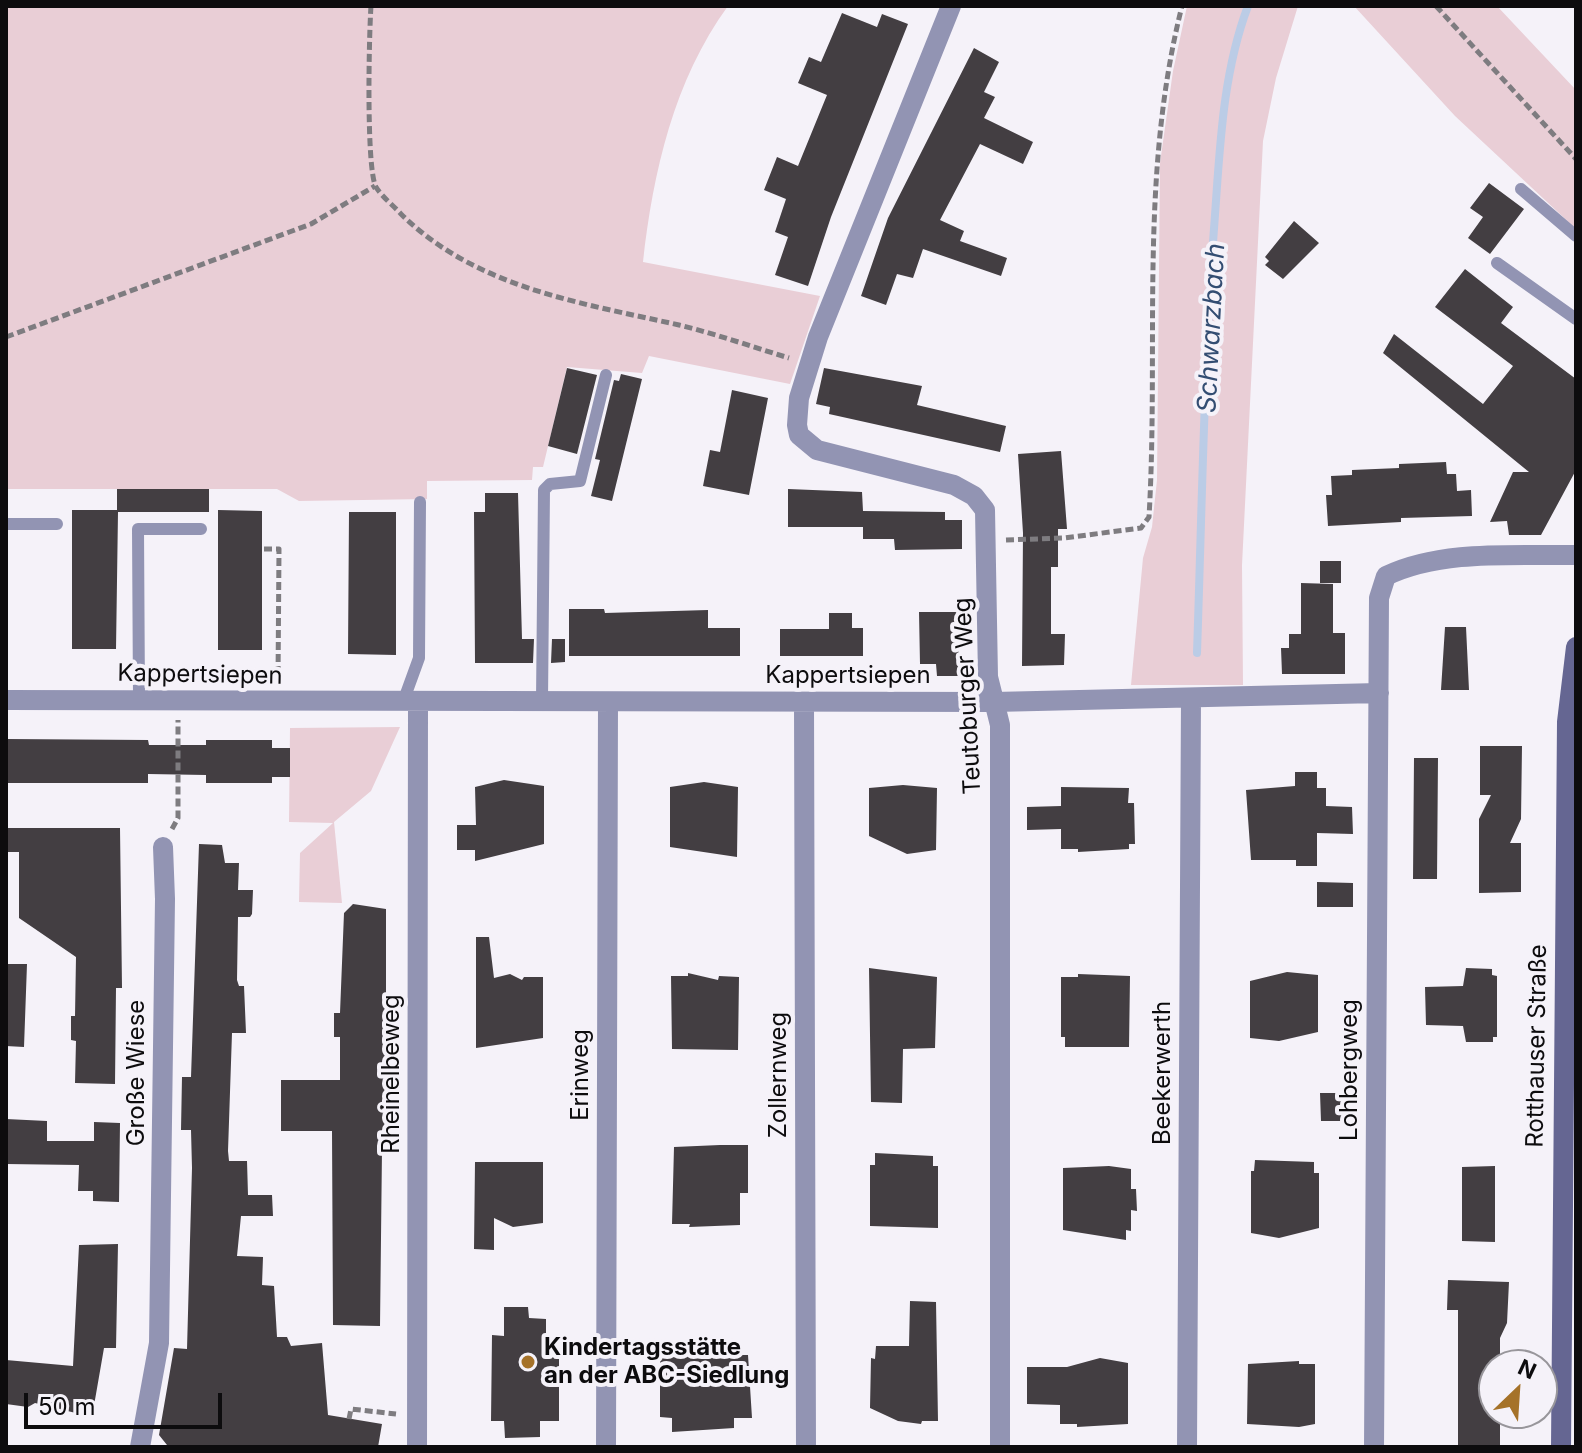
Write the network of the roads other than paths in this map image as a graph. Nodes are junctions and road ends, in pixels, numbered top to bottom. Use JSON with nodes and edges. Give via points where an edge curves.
{"nodes":[{"id":1,"x":951,"y":6,"type":"edge"},
{"id":2,"x":1521,"y":189,"type":"dead end"},
{"id":3,"x":1576,"y":236,"type":"edge"},
{"id":4,"x":1497,"y":263,"type":"dead end"},
{"id":5,"x":1576,"y":319,"type":"edge"},
{"id":6,"x":606,"y":375,"type":"dead end"},
{"id":7,"x":420,"y":502,"type":"dead end"},
{"id":8,"x":6,"y":524,"type":"edge"},
{"id":9,"x":57,"y":524,"type":"dead end"},
{"id":10,"x":201,"y":529,"type":"dead end"},
{"id":11,"x":1576,"y":555,"type":"edge"},
{"id":12,"x":1576,"y":647,"type":"edge"},
{"id":13,"x":1379,"y":693,"type":"junction"},
{"id":14,"x":1191,"y":699,"type":"junction"},
{"id":15,"x":6,"y":700,"type":"edge"},
{"id":16,"x":139,"y":700,"type":"junction"},
{"id":17,"x":542,"y":701,"type":"junction"},
{"id":18,"x":411,"y":702,"type":"junction"},
{"id":19,"x":804,"y":702,"type":"junction"},
{"id":20,"x":994,"y":702,"type":"junction"},
{"id":21,"x":608,"y":703,"type":"junction"},
{"id":22,"x":1571,"y":722,"type":"edge"},
{"id":23,"x":163,"y":847,"type":"road end"},
{"id":24,"x":1569,"y":1134,"type":"edge"},
{"id":25,"x":140,"y":1447,"type":"edge"},
{"id":26,"x":417,"y":1447,"type":"edge"},
{"id":27,"x":606,"y":1447,"type":"edge"},
{"id":28,"x":806,"y":1447,"type":"edge"},
{"id":29,"x":1000,"y":1447,"type":"edge"},
{"id":30,"x":1187,"y":1447,"type":"edge"},
{"id":31,"x":1374,"y":1447,"type":"edge"},
{"id":32,"x":1561,"y":1447,"type":"edge"}],
"edges":[{"from":1,"to":20,"type":"street","name":"Teutoburger Weg","via":[[809,364],[797,415],[799,435],[817,450],[954,485],[985,510],[988,677]]},
{"from":2,"to":3,"type":"lane"},
{"from":4,"to":5,"type":"lane"},
{"from":6,"to":17,"type":"lane","via":[[580,481],[550,484],[544,490]]},
{"from":7,"to":18,"type":"lane","via":[[419,658]]},
{"from":8,"to":9,"type":"lane"},
{"from":10,"to":16,"type":"lane","via":[[138,529]]},
{"from":11,"to":13,"type":"street","via":[[1440,559],[1386,576],[1379,598]]},
{"from":12,"to":22,"type":"main road","name":"Rotthauser Straße"},
{"from":13,"to":14,"type":"street","name":"Kappertsiepen"},
{"from":13,"to":31,"type":"street","name":"Lohbergweg"},
{"from":14,"to":20,"type":"street","name":"Kappertsiepen"},
{"from":14,"to":30,"type":"street","name":"Beekerwerth"},
{"from":15,"to":16,"type":"street","name":"Kappertsiepen"},
{"from":16,"to":18,"type":"street","name":"Kappertsiepen"},
{"from":17,"to":18,"type":"street","name":"Kappertsiepen"},
{"from":17,"to":21,"type":"street","name":"Kappertsiepen"},
{"from":18,"to":26,"type":"street","name":"Rheinelbeweg"},
{"from":19,"to":20,"type":"street","name":"Kappertsiepen"},
{"from":19,"to":21,"type":"street","name":"Kappertsiepen"},
{"from":19,"to":28,"type":"street","name":"Zollernweg"},
{"from":20,"to":29,"type":"street","name":"Teutoburger Weg","via":[[1000,725]]},
{"from":21,"to":27,"type":"street","name":"Erinweg"},
{"from":22,"to":24,"type":"main road","name":"Rotthauser Straße"},
{"from":23,"to":25,"type":"street","name":"Große Wiese","via":[[159,1343]]},
{"from":24,"to":32,"type":"main road","name":"Rotthauser Straße"}]}
